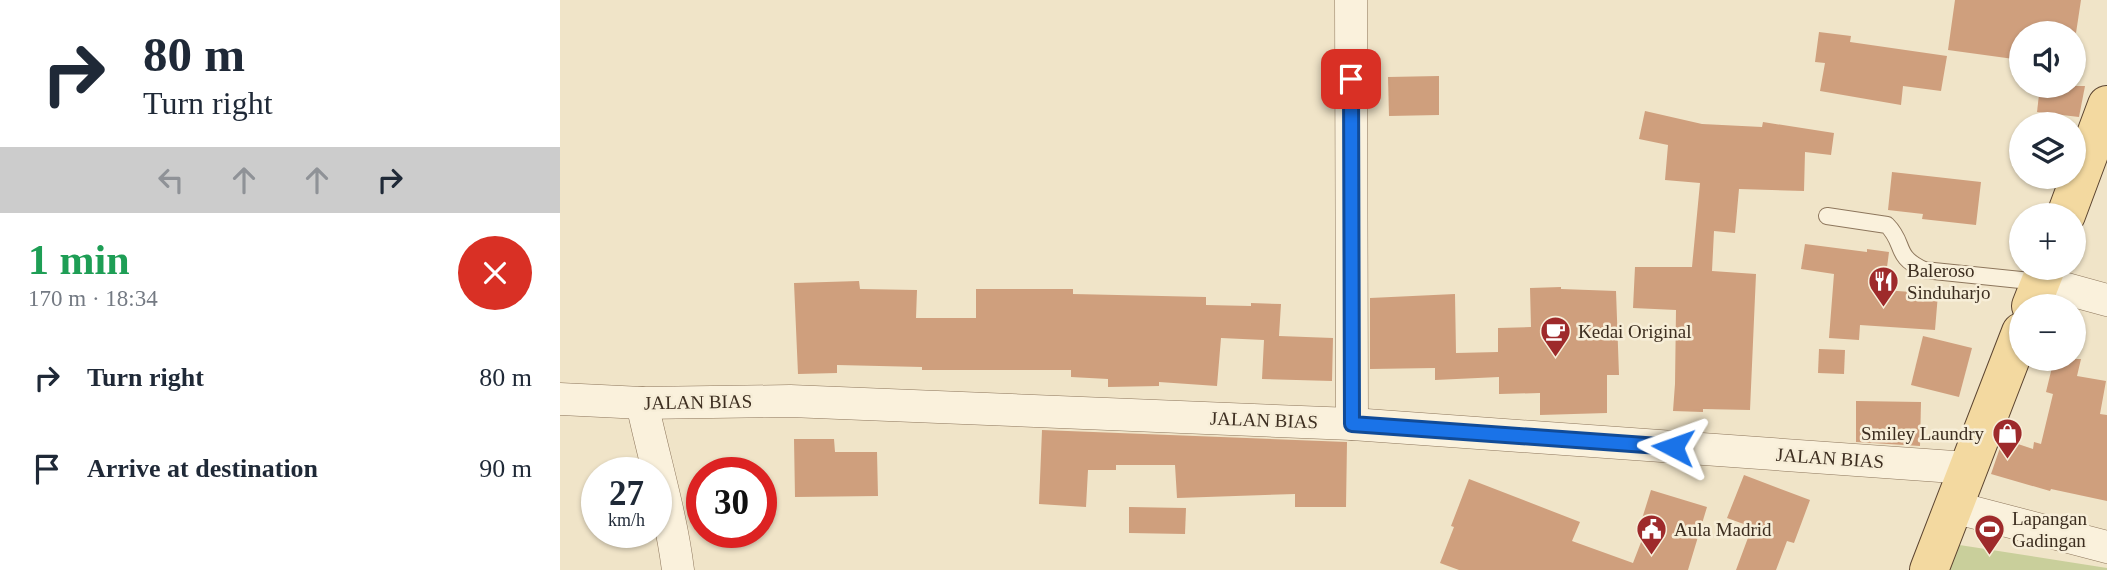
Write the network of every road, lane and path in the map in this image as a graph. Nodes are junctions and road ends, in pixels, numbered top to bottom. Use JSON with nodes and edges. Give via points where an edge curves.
{"nodes":[{"id":1,"x":1351,"y":0,"type":"edge"},
{"id":2,"x":2107,"y":105,"type":"edge"},
{"id":3,"x":2070,"y":203,"type":"edge"},
{"id":4,"x":1827,"y":216,"type":"dead end"},
{"id":5,"x":2039,"y":285,"type":"edge"},
{"id":6,"x":2107,"y":300,"type":"edge"},
{"id":7,"x":2009,"y":363,"type":"edge"},
{"id":8,"x":560,"y":399,"type":"edge"},
{"id":9,"x":642,"y":403,"type":"junction"},
{"id":10,"x":1352,"y":424,"type":"junction"},
{"id":11,"x":1968,"y":468,"type":"junction"},
{"id":12,"x":1953,"y":507,"type":"junction"},
{"id":13,"x":2107,"y":547,"type":"edge"},
{"id":14,"x":678,"y":570,"type":"edge"},
{"id":15,"x":1929,"y":570,"type":"edge"}],
"edges":[{"from":1,"to":10,"type":"street"},
{"from":2,"to":3,"type":"main road"},
{"from":4,"to":5,"type":"lane","via":[[1887,225],[1904,257],[1924,270]]},
{"from":5,"to":6,"type":"street"},
{"from":7,"to":11,"type":"main road"},
{"from":8,"to":9,"type":"street","name":"JALAN BIAS"},
{"from":9,"to":10,"type":"street","name":"JALAN BIAS","via":[[790,401]]},
{"from":9,"to":14,"type":"street","via":[[672,523]]},
{"from":10,"to":11,"type":"street","name":"JALAN BIAS"},
{"from":11,"to":12,"type":"main road"},
{"from":12,"to":13,"type":"street"},
{"from":12,"to":15,"type":"main road"}]}
